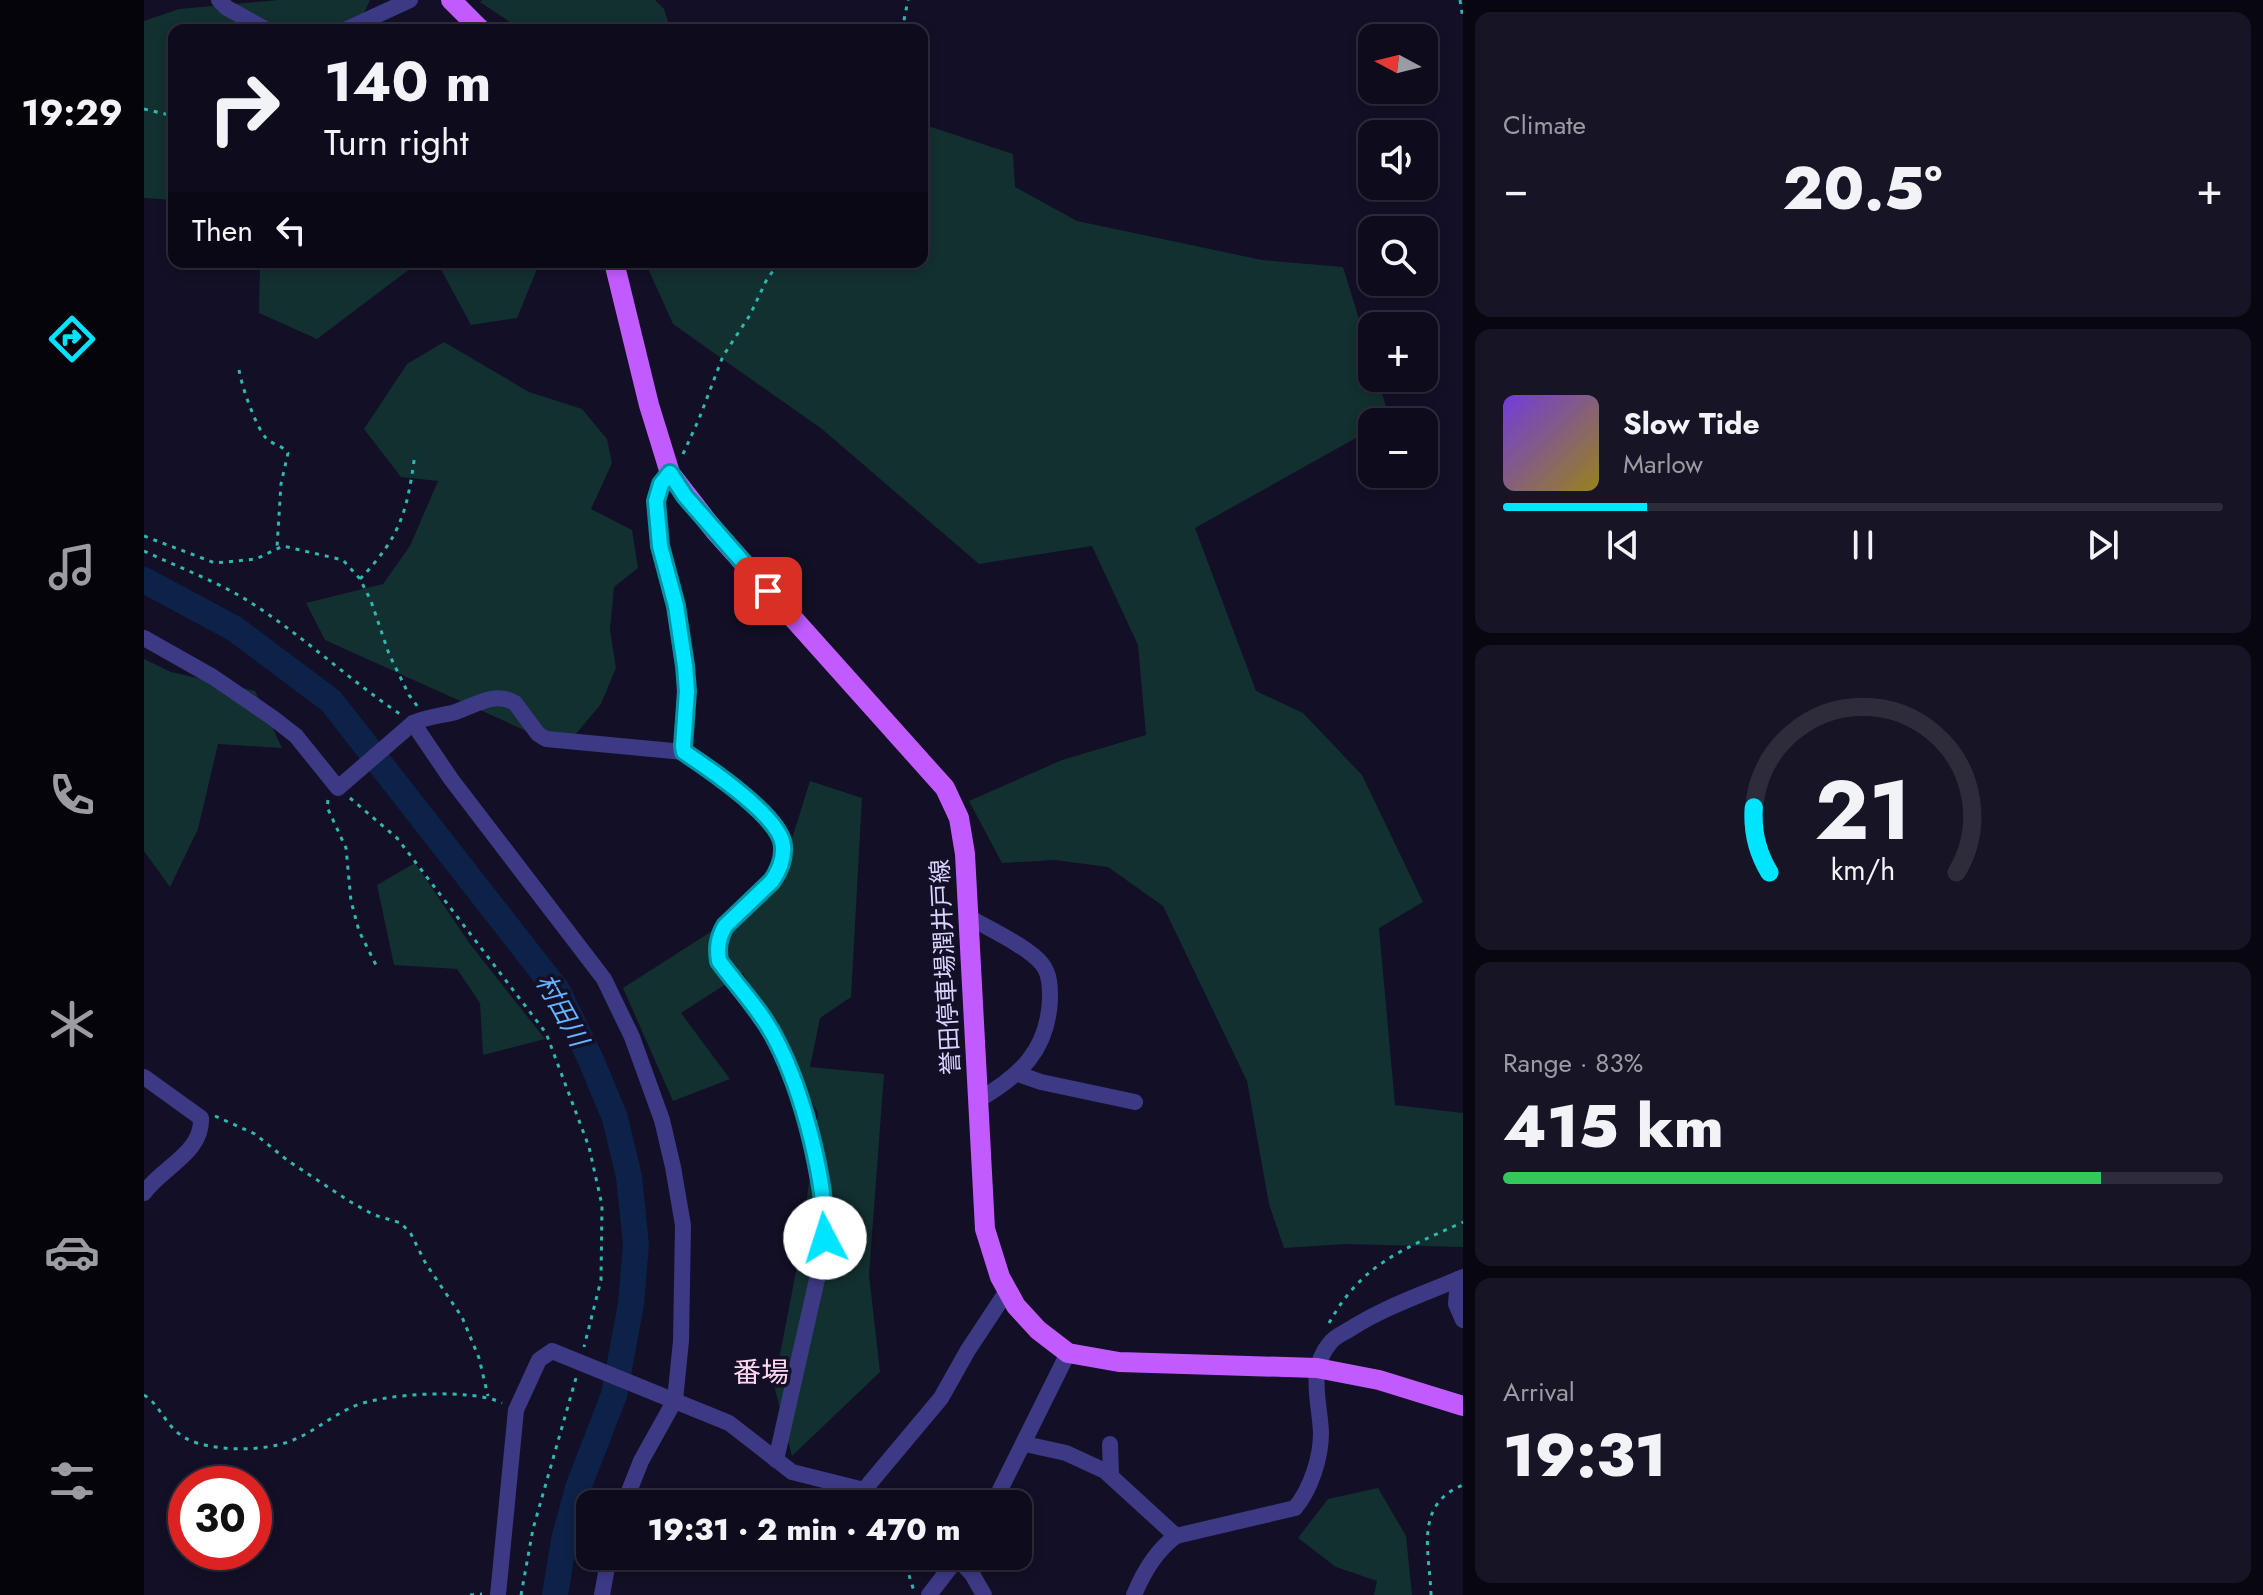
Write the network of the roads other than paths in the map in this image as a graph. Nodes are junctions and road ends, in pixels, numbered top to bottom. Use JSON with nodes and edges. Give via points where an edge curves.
{"nodes":[{"id":1,"x":219,"y":0,"type":"edge"},
{"id":2,"x":410,"y":0,"type":"edge"},
{"id":3,"x":451,"y":0,"type":"edge"},
{"id":4,"x":256,"y":24,"type":"edge"},
{"id":5,"x":363,"y":24,"type":"edge"},
{"id":6,"x":475,"y":24,"type":"edge"},
{"id":7,"x":615,"y":268,"type":"edge"},
{"id":8,"x":670,"y":473,"type":"junction"},
{"id":9,"x":144,"y":638,"type":"edge"},
{"id":10,"x":420,"y":720,"type":"junction"},
{"id":11,"x":684,"y":752,"type":"junction"},
{"id":12,"x":969,"y":917,"type":"junction"},
{"id":13,"x":1018,"y":1074,"type":"junction"},
{"id":14,"x":145,"y":1081,"type":"edge"},
{"id":15,"x":978,"y":1100,"type":"junction"},
{"id":16,"x":1135,"y":1102,"type":"dead end"},
{"id":17,"x":144,"y":1193,"type":"edge"},
{"id":18,"x":1461,"y":1278,"type":"edge"},
{"id":19,"x":1007,"y":1291,"type":"junction"},
{"id":20,"x":1463,"y":1320,"type":"edge"},
{"id":21,"x":1068,"y":1353,"type":"junction"},
{"id":22,"x":1317,"y":1368,"type":"junction"},
{"id":23,"x":675,"y":1400,"type":"junction"},
{"id":24,"x":1463,"y":1406,"type":"edge"},
{"id":25,"x":1025,"y":1444,"type":"junction"},
{"id":26,"x":1110,"y":1444,"type":"dead end"},
{"id":27,"x":776,"y":1460,"type":"junction"},
{"id":28,"x":1111,"y":1475,"type":"junction"},
{"id":29,"x":630,"y":1490,"type":"edge"},
{"id":30,"x":864,"y":1490,"type":"joint"},
{"id":31,"x":1000,"y":1490,"type":"edge"},
{"id":32,"x":1176,"y":1536,"type":"junction"},
{"id":33,"x":606,"y":1570,"type":"edge"},
{"id":34,"x":948,"y":1570,"type":"edge"},
{"id":35,"x":969,"y":1570,"type":"edge"},
{"id":36,"x":498,"y":1595,"type":"edge"},
{"id":37,"x":602,"y":1595,"type":"edge"},
{"id":38,"x":929,"y":1595,"type":"edge"},
{"id":39,"x":984,"y":1595,"type":"edge"},
{"id":40,"x":1134,"y":1595,"type":"edge"}],
"edges":[{"from":1,"to":4,"type":"street"},
{"from":2,"to":5,"type":"street"},
{"from":3,"to":6,"type":"main road"},
{"from":7,"to":8,"type":"main road","name":"誉田停車場潤井戸線"},
{"from":8,"to":11,"type":"street","via":[[656,501],[685,666]]},
{"from":8,"to":12,"type":"main road","name":"誉田停車場潤井戸線","via":[[723,540],[945,788],[959,818]]},
{"from":9,"to":10,"type":"street","via":[[285,727],[338,788]]},
{"from":10,"to":11,"type":"street","via":[[496,698],[511,700],[546,739]]},
{"from":10,"to":23,"type":"street","via":[[451,779],[604,979],[632,1037],[662,1120],[683,1225]]},
{"from":11,"to":27,"type":"street","via":[[745,797],[783,843],[777,873],[725,926],[717,952],[778,1043],[807,1124],[825,1217],[820,1266]]},
{"from":12,"to":13,"type":"street","via":[[1029,953],[1048,977],[1045,1031]]},
{"from":12,"to":15,"type":"main road","name":"誉田停車場潤井戸線"},
{"from":13,"to":15,"type":"street"},
{"from":13,"to":16,"type":"street"},
{"from":14,"to":17,"type":"street","via":[[192,1110],[202,1128],[191,1148]]},
{"from":15,"to":19,"type":"main road","name":"誉田停車場潤井戸線","via":[[985,1229]]},
{"from":18,"to":20,"type":"street","via":[[1456,1304]]},
{"from":18,"to":22,"type":"street","via":[[1377,1312],[1330,1342]]},
{"from":19,"to":21,"type":"main road","name":"誉田停車場潤井戸線","via":[[1026,1318]]},
{"from":19,"to":30,"type":"street","via":[[941,1398]]},
{"from":21,"to":22,"type":"main road","name":"誉田停車場潤井戸線","via":[[1119,1362]]},
{"from":21,"to":25,"type":"street"},
{"from":22,"to":24,"type":"main road","name":"誉田停車場潤井戸線","via":[[1379,1380]]},
{"from":22,"to":32,"type":"street","via":[[1321,1433],[1302,1500],[1295,1508]]},
{"from":23,"to":27,"type":"street","via":[[729,1423]]},
{"from":23,"to":29,"type":"street"},
{"from":23,"to":36,"type":"street","via":[[552,1351],[539,1360],[516,1410]]},
{"from":25,"to":28,"type":"street","via":[[1066,1453]]},
{"from":25,"to":31,"type":"street"},
{"from":26,"to":28,"type":"street"},
{"from":27,"to":30,"type":"street","via":[[792,1472]]},
{"from":28,"to":32,"type":"street"},
{"from":32,"to":40,"type":"street","via":[[1141,1576]]},
{"from":33,"to":37,"type":"street"},
{"from":34,"to":38,"type":"street"},
{"from":35,"to":39,"type":"street"}]}
